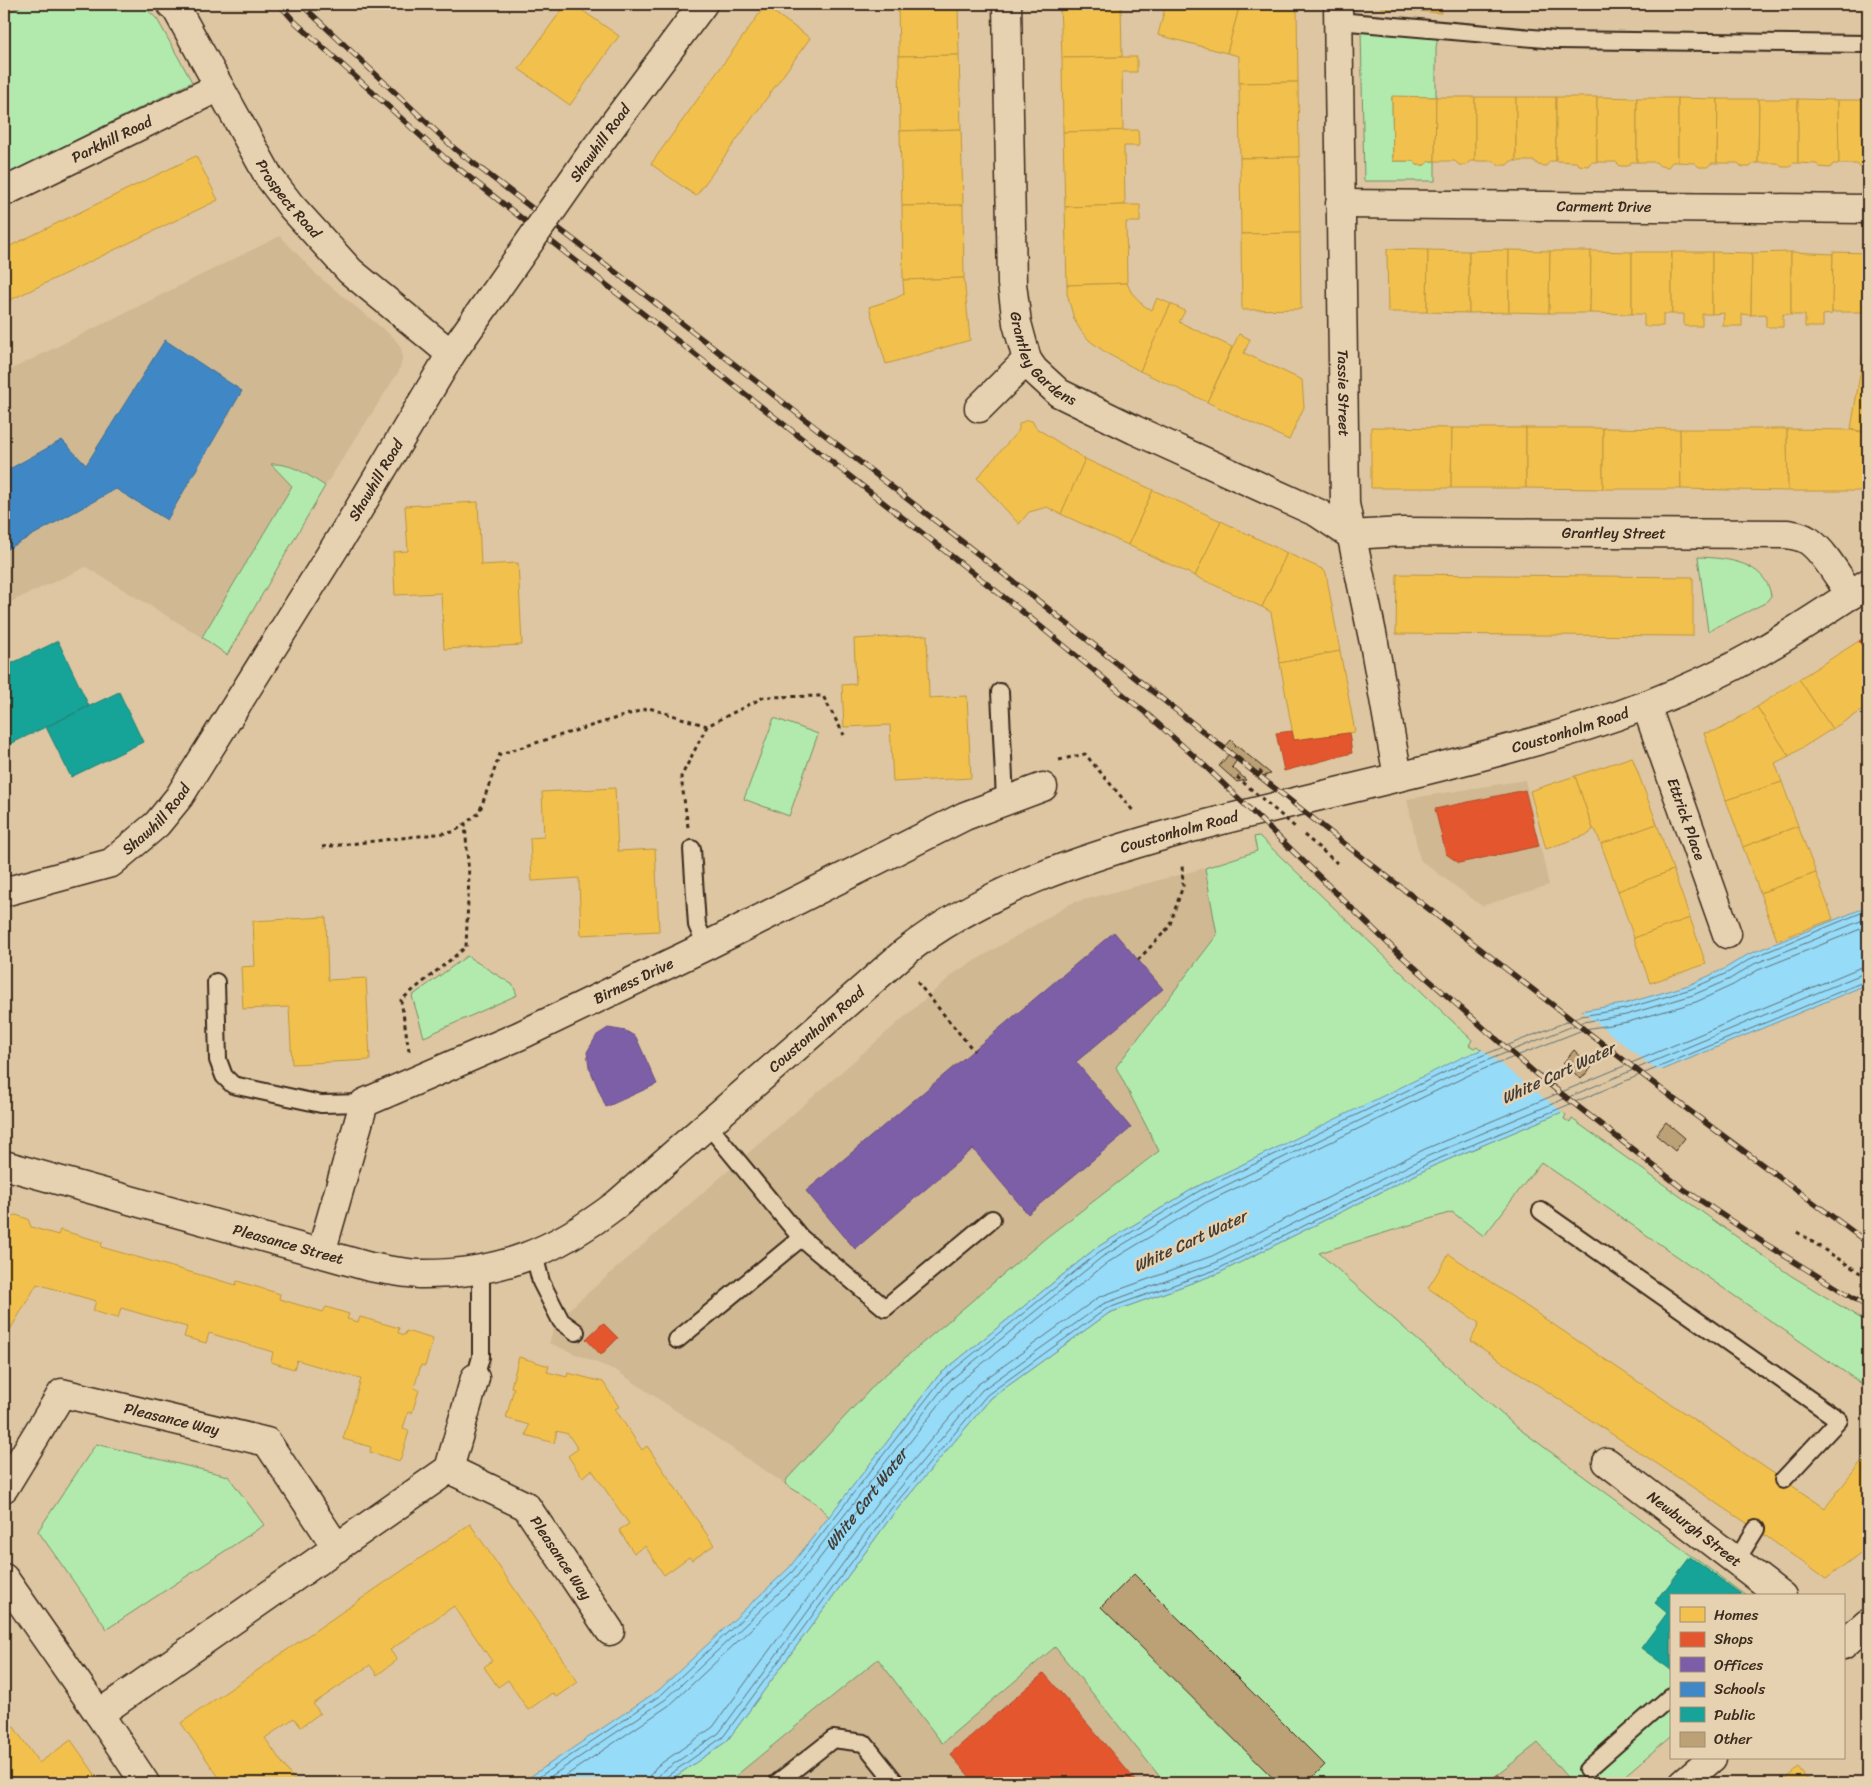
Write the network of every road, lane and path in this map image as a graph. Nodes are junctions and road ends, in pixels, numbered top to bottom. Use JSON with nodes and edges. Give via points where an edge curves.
{"nodes":[{"id":1,"x":171,"y":4,"type":"edge"},
{"id":2,"x":703,"y":4,"type":"edge"},
{"id":3,"x":1007,"y":4,"type":"edge"},
{"id":4,"x":1338,"y":12,"type":"edge"},
{"id":5,"x":1868,"y":44,"type":"edge"},
{"id":6,"x":219,"y":87,"type":"junction"},
{"id":7,"x":4,"y":192,"type":"edge"},
{"id":8,"x":1340,"y":204,"type":"junction"},
{"id":9,"x":1868,"y":209,"type":"edge"},
{"id":10,"x":451,"y":354,"type":"junction"},
{"id":11,"x":1027,"y":360,"type":"junction"},
{"id":12,"x":979,"y":408,"type":"dead end"},
{"id":13,"x":1351,"y":535,"type":"junction"},
{"id":14,"x":1859,"y":589,"type":"edge"},
{"id":15,"x":1000,"y":692,"type":"dead end"},
{"id":16,"x":1646,"y":705,"type":"junction"},
{"id":17,"x":707,"y":726,"type":"junction"},
{"id":18,"x":844,"y":735,"type":"dead end"},
{"id":19,"x":1237,"y":777,"type":"dead end"},
{"id":20,"x":1398,"y":777,"type":"junction"},
{"id":21,"x":1043,"y":787,"type":"joint"},
{"id":22,"x":1120,"y":795,"type":"dead end"},
{"id":23,"x":1005,"y":800,"type":"junction"},
{"id":24,"x":465,"y":824,"type":"junction"},
{"id":25,"x":1295,"y":827,"type":"dead end"},
{"id":26,"x":1180,"y":832,"type":"junction"},
{"id":27,"x":1304,"y":835,"type":"dead end"},
{"id":28,"x":322,"y":847,"type":"dead end"},
{"id":29,"x":692,"y":849,"type":"joint"},
{"id":30,"x":1337,"y":863,"type":"dead end"},
{"id":31,"x":4,"y":892,"type":"edge"},
{"id":32,"x":1727,"y":934,"type":"dead end"},
{"id":33,"x":706,"y":946,"type":"junction"},
{"id":34,"x":898,"y":958,"type":"junction"},
{"id":35,"x":1138,"y":960,"type":"dead end"},
{"id":36,"x":216,"y":982,"type":"dead end"},
{"id":37,"x":974,"y":1050,"type":"dead end"},
{"id":38,"x":413,"y":1081,"type":"junction"},
{"id":39,"x":364,"y":1103,"type":"junction"},
{"id":40,"x":708,"y":1125,"type":"junction"},
{"id":41,"x":4,"y":1165,"type":"edge"},
{"id":42,"x":1541,"y":1212,"type":"dead end"},
{"id":43,"x":992,"y":1219,"type":"dead end"},
{"id":44,"x":1797,"y":1232,"type":"dead end"},
{"id":45,"x":573,"y":1235,"type":"joint"},
{"id":46,"x":801,"y":1238,"type":"junction"},
{"id":47,"x":321,"y":1253,"type":"junction"},
{"id":48,"x":534,"y":1254,"type":"junction"},
{"id":49,"x":481,"y":1270,"type":"junction"},
{"id":50,"x":1868,"y":1278,"type":"edge"},
{"id":51,"x":576,"y":1332,"type":"dead end"},
{"id":52,"x":677,"y":1340,"type":"dead end"},
{"id":53,"x":475,"y":1378,"type":"joint"},
{"id":54,"x":1607,"y":1462,"type":"dead end"},
{"id":55,"x":449,"y":1469,"type":"junction"},
{"id":56,"x":1783,"y":1480,"type":"dead end"},
{"id":57,"x":4,"y":1488,"type":"edge"},
{"id":58,"x":1756,"y":1528,"type":"dead end"},
{"id":59,"x":337,"y":1548,"type":"junction"},
{"id":60,"x":1736,"y":1561,"type":"junction"},
{"id":61,"x":4,"y":1578,"type":"edge"},
{"id":62,"x":1779,"y":1594,"type":"edge"},
{"id":63,"x":1868,"y":1623,"type":"edge"},
{"id":64,"x":610,"y":1631,"type":"dead end"},
{"id":65,"x":1844,"y":1642,"type":"edge"},
{"id":66,"x":1670,"y":1697,"type":"edge"},
{"id":67,"x":99,"y":1714,"type":"junction"},
{"id":68,"x":1710,"y":1760,"type":"edge"},
{"id":69,"x":1587,"y":1770,"type":"dead end"},
{"id":70,"x":145,"y":1783,"type":"edge"},
{"id":71,"x":777,"y":1783,"type":"edge"},
{"id":72,"x":896,"y":1783,"type":"edge"},
{"id":73,"x":1684,"y":1783,"type":"edge"}],
"edges":[{"from":1,"to":6,"type":"street","name":"Prospect Road"},
{"from":2,"to":10,"type":"street","name":"Shawhill Road","bridge":true,"via":[[589,157]]},
{"from":3,"to":11,"type":"street","name":"Grantley Gardens","via":[[1012,284],[1017,323]]},
{"from":4,"to":5,"type":"lane","via":[[1556,40]]},
{"from":4,"to":8,"type":"street","name":"Tassie Street"},
{"from":6,"to":7,"type":"street","name":"Parkhill Road"},
{"from":6,"to":10,"type":"street","name":"Prospect Road","via":[[269,177],[303,220],[350,271]]},
{"from":8,"to":9,"type":"street","name":"Carment Drive"},
{"from":8,"to":13,"type":"street","name":"Tassie Street","via":[[1346,504]]},
{"from":10,"to":31,"type":"street","name":"Shawhill Road","via":[[220,734],[179,797],[157,824],[111,863]]},
{"from":11,"to":12,"type":"street"},
{"from":11,"to":13,"type":"street","name":"Grantley Gardens","via":[[1059,393],[1318,513]]},
{"from":13,"to":14,"type":"street","name":"Grantley Street","via":[[1402,532],[1786,534],[1809,541]]},
{"from":13,"to":20,"type":"street","name":"Tassie Street"},
{"from":14,"to":16,"type":"street","name":"Coustonholm Road","via":[[1756,654]]},
{"from":15,"to":23,"type":"lane"},
{"from":16,"to":20,"type":"street","name":"Coustonholm Road","via":[[1518,747]]},
{"from":16,"to":32,"type":"street","name":"Ettrick Place"},
{"from":17,"to":18,"type":"path","via":[[764,697],[823,696]]},
{"from":17,"to":24,"type":"path","via":[[649,708],[500,754],[479,812]]},
{"from":17,"to":29,"type":"path","via":[[681,777]]},
{"from":19,"to":25,"type":"path","bridge":true},
{"from":20,"to":26,"type":"street","name":"Coustonholm Road"},
{"from":21,"to":22,"type":"path","via":[[1053,761],[1085,754]]},
{"from":21,"to":23,"type":"street","name":"Birness Drive"},
{"from":23,"to":33,"type":"street","name":"Birness Drive","via":[[965,816]]},
{"from":24,"to":28,"type":"path","via":[[454,832]]},
{"from":24,"to":38,"type":"path","via":[[469,876],[466,947],[401,1000]]},
{"from":26,"to":34,"type":"street","name":"Coustonholm Road","via":[[1033,878],[945,922]]},
{"from":26,"to":35,"type":"path","via":[[1183,886],[1169,926]]},
{"from":27,"to":30,"type":"path"},
{"from":29,"to":33,"type":"lane","via":[[697,925]]},
{"from":33,"to":38,"type":"street","name":"Birness Drive","via":[[519,1036]]},
{"from":34,"to":37,"type":"path"},
{"from":34,"to":40,"type":"street","name":"Coustonholm Road"},
{"from":36,"to":39,"type":"lane","via":[[218,1060],[224,1076],[233,1085],[321,1104]]},
{"from":38,"to":39,"type":"street","name":"Birness Drive"},
{"from":39,"to":47,"type":"street"},
{"from":40,"to":45,"type":"street","name":"Coustonholm Road","via":[[617,1204]]},
{"from":40,"to":46,"type":"lane"},
{"from":41,"to":47,"type":"street","name":"Pleasance Street"},
{"from":42,"to":56,"type":"lane","via":[[1839,1420]]},
{"from":43,"to":46,"type":"lane","via":[[886,1308]]},
{"from":44,"to":50,"type":"path"},
{"from":45,"to":48,"type":"street","name":"Pleasance Street"},
{"from":46,"to":52,"type":"lane"},
{"from":47,"to":49,"type":"street","name":"Pleasance Street","via":[[370,1268],[417,1274]]},
{"from":48,"to":49,"type":"street","name":"Pleasance Street"},
{"from":48,"to":51,"type":"lane","via":[[541,1282],[561,1321]]},
{"from":49,"to":53,"type":"lane","via":[[481,1357]]},
{"from":53,"to":55,"type":"street"},
{"from":54,"to":60,"type":"street","name":"Newburgh Street"},
{"from":55,"to":59,"type":"street"},
{"from":55,"to":64,"type":"street","name":"Pleasance Way","via":[[526,1506]]},
{"from":57,"to":59,"type":"street","name":"Pleasance Way","via":[[62,1393],[267,1442]]},
{"from":58,"to":60,"type":"lane"},
{"from":59,"to":67,"type":"street"},
{"from":60,"to":62,"type":"street","name":"Newburgh Street"},
{"from":61,"to":67,"type":"street"},
{"from":63,"to":65,"type":"street"},
{"from":66,"to":69,"type":"lane"},
{"from":67,"to":70,"type":"street"},
{"from":68,"to":73,"type":"street"},
{"from":71,"to":72,"type":"lane","via":[[833,1739],[864,1743]]}]}
